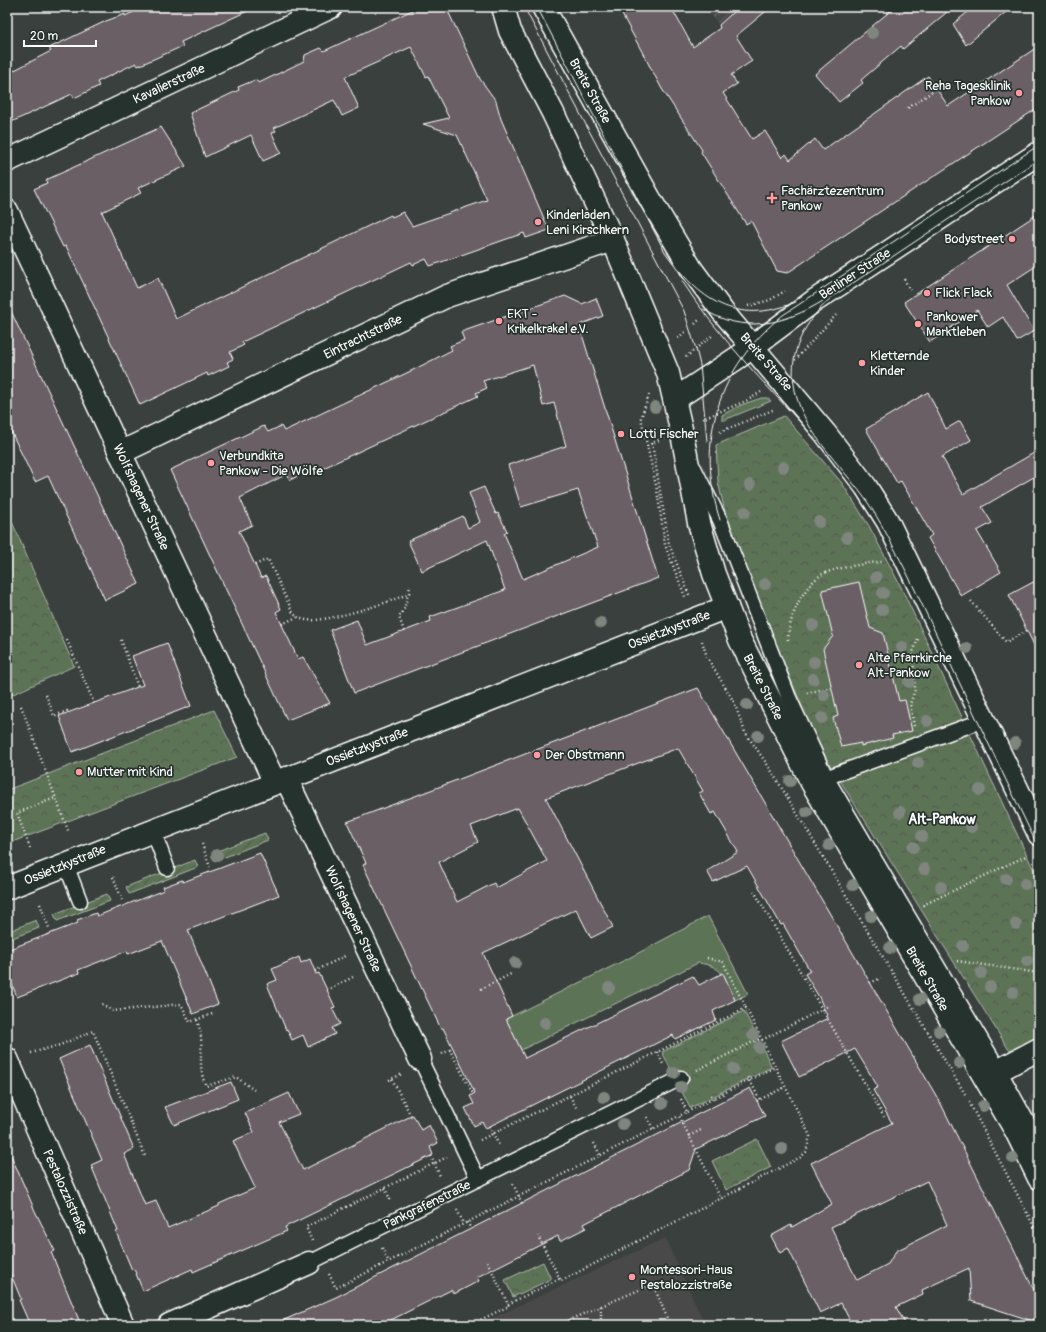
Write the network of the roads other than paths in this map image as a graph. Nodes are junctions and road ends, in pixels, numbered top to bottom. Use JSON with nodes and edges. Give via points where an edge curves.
{"nodes":[{"id":1,"x":331,"y":7,"type":"edge"},
{"id":2,"x":503,"y":7,"type":"edge"},
{"id":3,"x":543,"y":7,"type":"edge"},
{"id":4,"x":1039,"y":153,"type":"edge"},
{"id":5,"x":7,"y":161,"type":"edge"},
{"id":6,"x":7,"y":211,"type":"edge"},
{"id":7,"x":613,"y":240,"type":"junction"},
{"id":8,"x":753,"y":346,"type":"junction"},
{"id":9,"x":675,"y":399,"type":"junction"},
{"id":10,"x":683,"y":438,"type":"junction"},
{"id":11,"x":120,"y":452,"type":"junction"},
{"id":12,"x":727,"y":607,"type":"junction"},
{"id":13,"x":984,"y":720,"type":"junction"},
{"id":14,"x":281,"y":780,"type":"junction"},
{"id":15,"x":819,"y":780,"type":"junction"},
{"id":16,"x":153,"y":830,"type":"junction"},
{"id":17,"x":1039,"y":834,"type":"edge"},
{"id":18,"x":66,"y":865,"type":"junction"},
{"id":19,"x":167,"y":868,"type":"dead end"},
{"id":20,"x":7,"y":888,"type":"edge"},
{"id":21,"x":80,"y":901,"type":"dead end"},
{"id":22,"x":1039,"y":1049,"type":"edge"},
{"id":23,"x":17,"y":1057,"type":"edge"},
{"id":24,"x":420,"y":1059,"type":"joint"},
{"id":25,"x":993,"y":1076,"type":"junction"},
{"id":26,"x":677,"y":1080,"type":"road end"},
{"id":27,"x":1039,"y":1143,"type":"edge"},
{"id":28,"x":1039,"y":1178,"type":"edge"},
{"id":29,"x":478,"y":1179,"type":"junction"},
{"id":30,"x":309,"y":1264,"type":"joint"},
{"id":31,"x":123,"y":1325,"type":"edge"},
{"id":32,"x":169,"y":1325,"type":"edge"}],
"edges":[{"from":1,"to":5,"type":"street","name":"Kavalierstraße"},
{"from":2,"to":7,"type":"street","name":"Breite Straße","via":[[510,31],[553,113]]},
{"from":3,"to":8,"type":"street","name":"Breite Straße","via":[[671,235],[704,287]]},
{"from":4,"to":8,"type":"street","name":"Berliner Straße","via":[[820,297]]},
{"from":6,"to":11,"type":"street","name":"Wolfshagener Straße"},
{"from":7,"to":9,"type":"street","name":"Breite Straße","via":[[668,373]]},
{"from":7,"to":11,"type":"street","name":"Eintrachtstraße","via":[[447,296]]},
{"from":8,"to":9,"type":"street","name":"Berliner Straße"},
{"from":8,"to":13,"type":"street","name":"Breite Straße","via":[[855,472],[888,522]]},
{"from":9,"to":10,"type":"street","name":"Breite Straße"},
{"from":10,"to":12,"type":"street","name":"Breite Straße","via":[[699,523]]},
{"from":10,"to":15,"type":"lane","via":[[720,520]]},
{"from":11,"to":14,"type":"street","name":"Wolfshagener Straße"},
{"from":12,"to":14,"type":"street","name":"Ossietzkystraße"},
{"from":12,"to":15,"type":"street","name":"Breite Straße","via":[[752,666]]},
{"from":13,"to":15,"type":"lane"},
{"from":13,"to":17,"type":"street","name":"Breite Straße"},
{"from":14,"to":16,"type":"street","name":"Ossietzkystraße"},
{"from":14,"to":24,"type":"street","name":"Wolfshagener Straße"},
{"from":15,"to":25,"type":"street","name":"Breite Straße"},
{"from":16,"to":18,"type":"street","name":"Ossietzkystraße"},
{"from":16,"to":19,"type":"lane"},
{"from":18,"to":20,"type":"street","name":"Ossietzkystraße"},
{"from":18,"to":21,"type":"lane"},
{"from":22,"to":25,"type":"street"},
{"from":23,"to":31,"type":"street","name":"Pestalozzistraße"},
{"from":24,"to":29,"type":"lane"},
{"from":25,"to":27,"type":"lane"},
{"from":25,"to":28,"type":"street","name":"Breite Straße"},
{"from":26,"to":29,"type":"lane","name":"Pankgrafenstraße"},
{"from":29,"to":30,"type":"lane","name":"Pankgrafenstraße"},
{"from":30,"to":32,"type":"street","name":"Pankgrafenstraße"}]}
